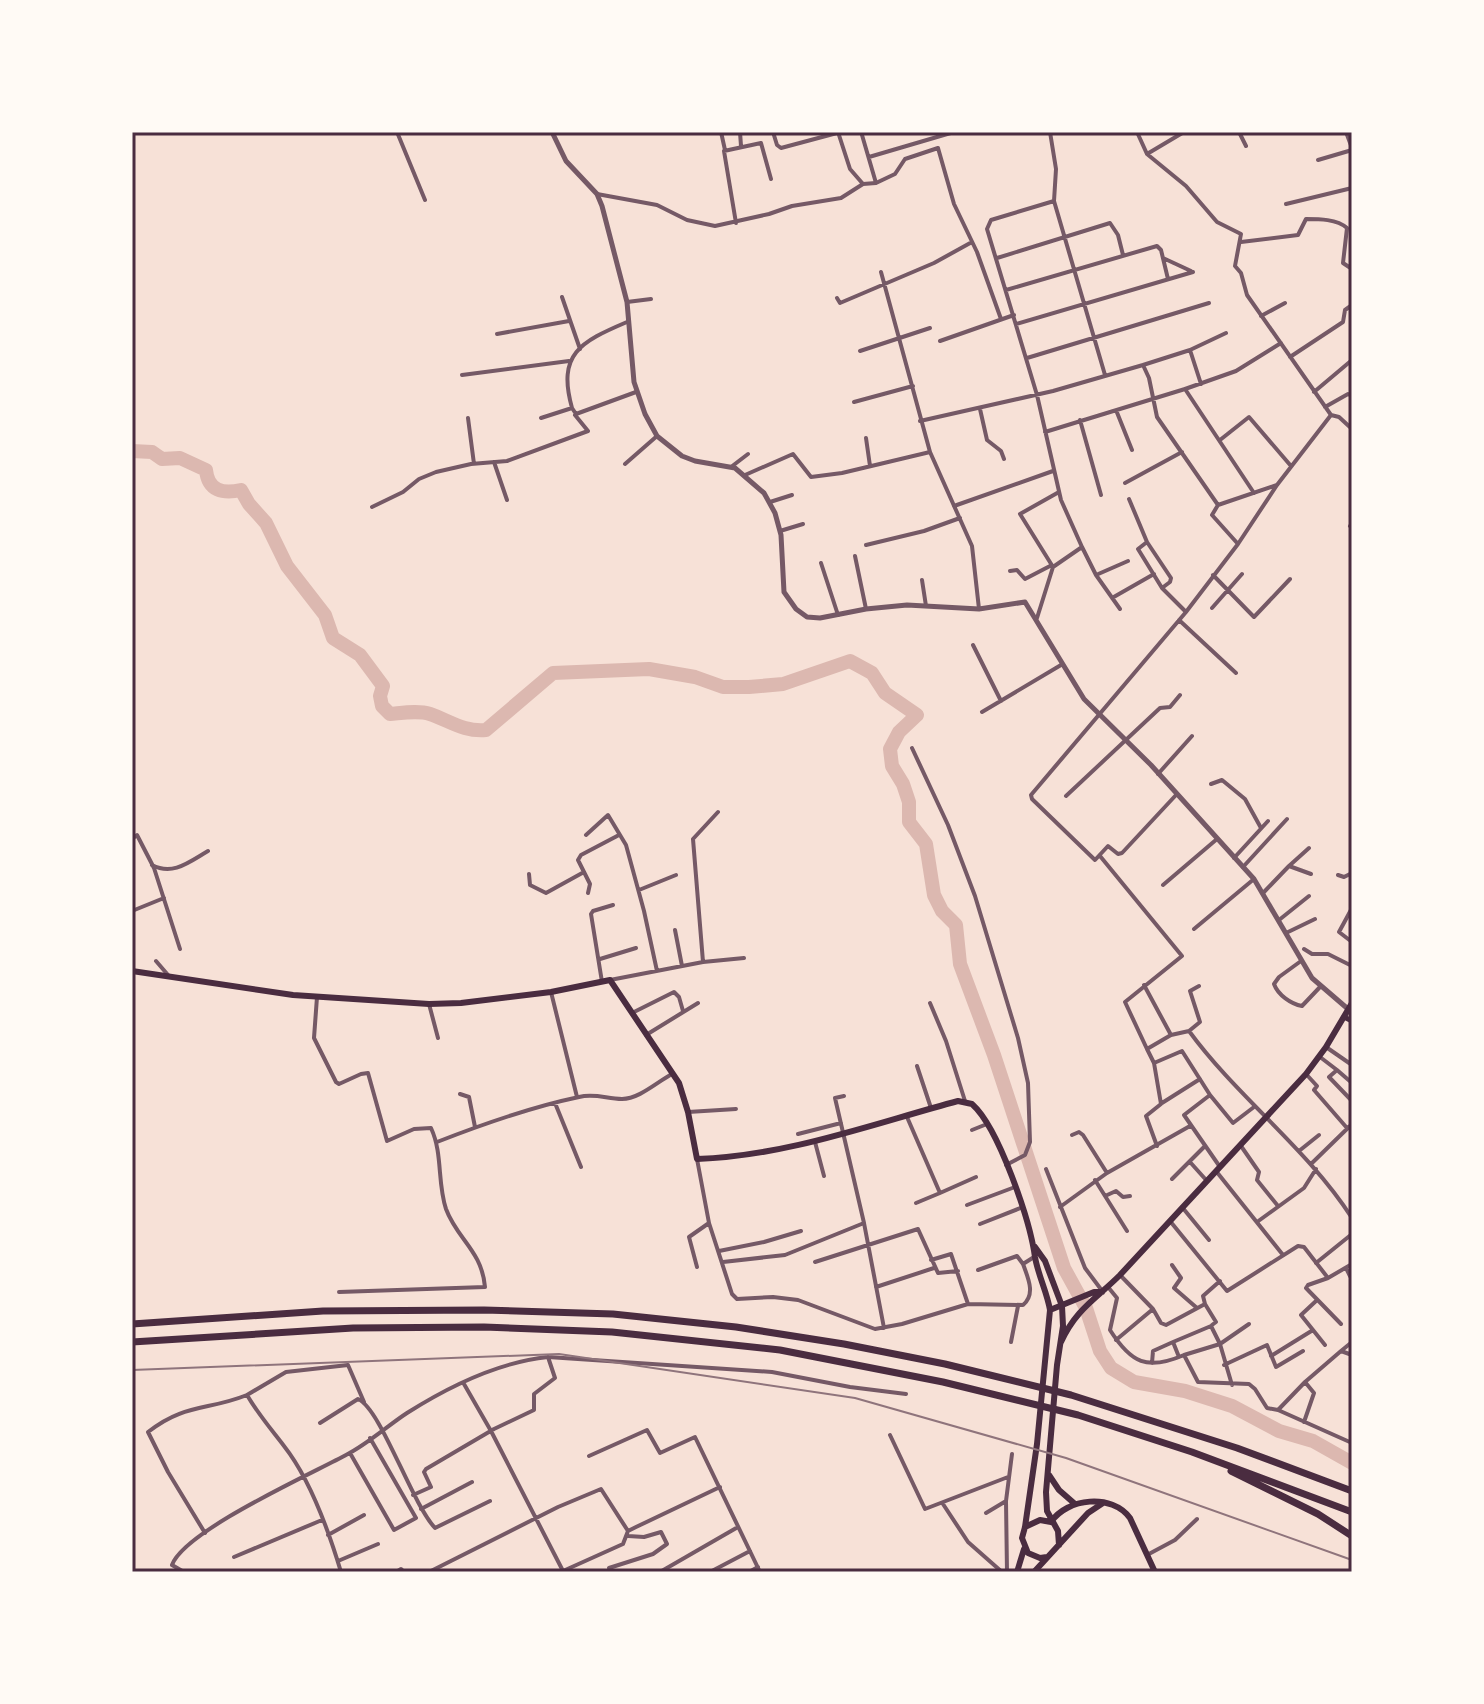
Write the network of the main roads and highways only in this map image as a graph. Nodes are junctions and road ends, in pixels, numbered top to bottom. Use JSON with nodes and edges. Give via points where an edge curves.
{"nodes":[{"id":1,"x":132,"y":971,"type":"edge"},
{"id":2,"x":1348,"y":1010,"type":"edge"},
{"id":3,"x":1352,"y":1021,"type":"edge"},
{"id":4,"x":1035,"y":1247,"type":"junction"},
{"id":5,"x":1101,"y":1293,"type":"junction"},
{"id":6,"x":1062,"y":1306,"type":"junction"},
{"id":7,"x":1050,"y":1310,"type":"junction"},
{"id":8,"x":132,"y":1324,"type":"edge"},
{"id":9,"x":132,"y":1342,"type":"edge"},
{"id":10,"x":1061,"y":1342,"type":"junction"},
{"id":11,"x":1192,"y":1452,"type":"junction"},
{"id":12,"x":1047,"y":1472,"type":"junction"},
{"id":13,"x":1352,"y":1491,"type":"edge"},
{"id":14,"x":1103,"y":1503,"type":"junction"},
{"id":15,"x":1075,"y":1504,"type":"junction"},
{"id":16,"x":1352,"y":1512,"type":"edge"},
{"id":17,"x":1051,"y":1522,"type":"junction"},
{"id":18,"x":1025,"y":1527,"type":"junction"},
{"id":19,"x":1352,"y":1536,"type":"edge"},
{"id":20,"x":1059,"y":1545,"type":"junction"},
{"id":21,"x":1024,"y":1548,"type":"junction"},
{"id":22,"x":1047,"y":1557,"type":"junction"},
{"id":23,"x":1017,"y":1572,"type":"edge"},
{"id":24,"x":1034,"y":1572,"type":"edge"},
{"id":25,"x":1155,"y":1572,"type":"edge"}],
"edges":[{"from":1,"to":4,"type":"main road","via":[[317,997],[429,1004],[606,981],[673,1073],[697,1159],[732,1158],[815,1142],[965,1101],[987,1124]]},
{"from":2,"to":3,"type":"main road"},
{"from":2,"to":5,"type":"main road","via":[[1306,1074]]},
{"from":4,"to":6,"type":"main road"},
{"from":4,"to":7,"type":"main road"},
{"from":5,"to":6,"type":"main road"},
{"from":5,"to":10,"type":"main road","via":[[1079,1311]]},
{"from":6,"to":7,"type":"main road"},
{"from":6,"to":10,"type":"main road"},
{"from":7,"to":18,"type":"main road"},
{"from":8,"to":13,"type":"highway","via":[[323,1311],[484,1310],[613,1314],[736,1327],[945,1364],[1071,1395]]},
{"from":9,"to":11,"type":"highway","via":[[368,1328],[484,1327],[666,1336],[780,1350],[943,1382],[1078,1415]]},
{"from":10,"to":12,"type":"main road"},
{"from":11,"to":16,"type":"highway"},
{"from":11,"to":19,"type":"highway"},
{"from":12,"to":15,"type":"main road"},
{"from":12,"to":17,"type":"main road"},
{"from":14,"to":15,"type":"main road"},
{"from":14,"to":20,"type":"main road"},
{"from":14,"to":25,"type":"main road","via":[[1125,1512]]},
{"from":15,"to":17,"type":"main road"},
{"from":17,"to":18,"type":"main road","via":[[1040,1520]]},
{"from":17,"to":20,"type":"main road"},
{"from":18,"to":21,"type":"main road"},
{"from":20,"to":22,"type":"main road"},
{"from":21,"to":22,"type":"main road","via":[[1034,1557]]},
{"from":21,"to":23,"type":"main road"},
{"from":22,"to":24,"type":"main road"}]}
